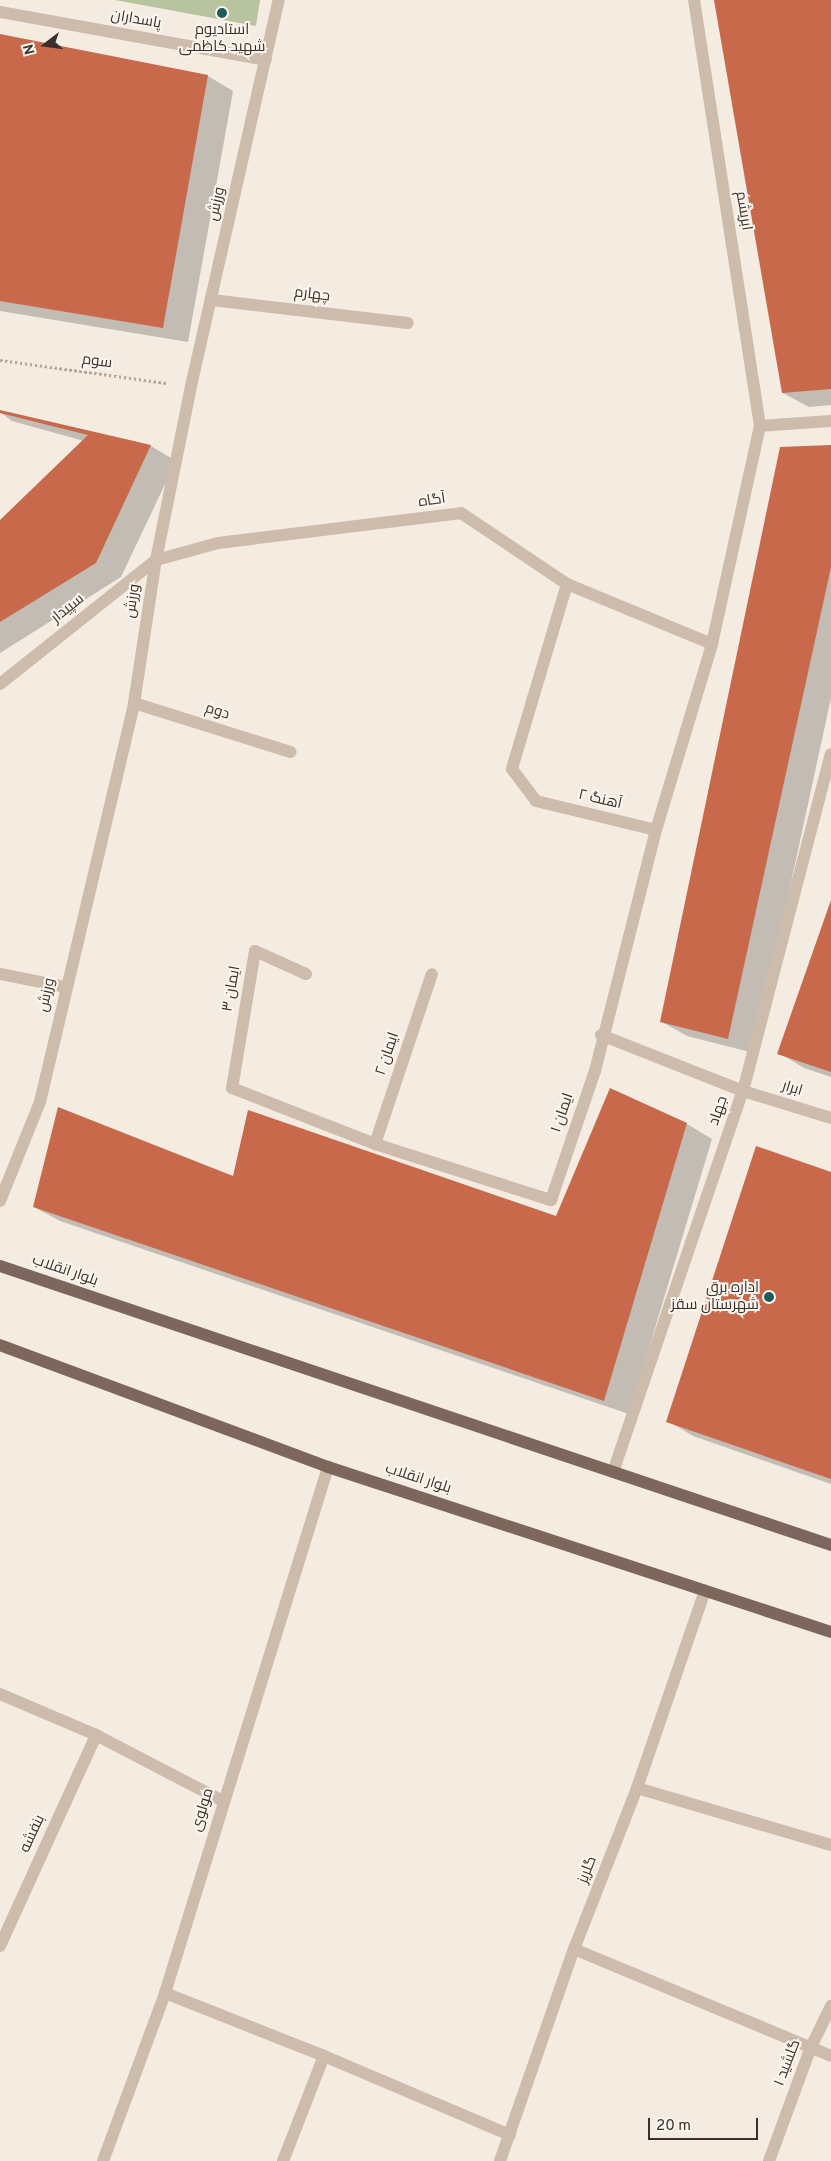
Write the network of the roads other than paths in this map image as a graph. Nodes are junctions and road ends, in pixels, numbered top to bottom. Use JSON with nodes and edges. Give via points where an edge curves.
{"nodes":[{"id":1,"x":279,"y":0,"type":"edge"},
{"id":2,"x":694,"y":0,"type":"edge"},
{"id":3,"x":0,"y":12,"type":"edge"},
{"id":4,"x":266,"y":60,"type":"junction"},
{"id":5,"x":212,"y":300,"type":"junction"},
{"id":6,"x":408,"y":323,"type":"dead end"},
{"id":7,"x":831,"y":421,"type":"edge"},
{"id":8,"x":760,"y":426,"type":"junction"},
{"id":9,"x":156,"y":560,"type":"junction"},
{"id":10,"x":567,"y":584,"type":"junction"},
{"id":11,"x":712,"y":644,"type":"junction"},
{"id":12,"x":0,"y":684,"type":"edge"},
{"id":13,"x":134,"y":703,"type":"junction"},
{"id":14,"x":290,"y":752,"type":"dead end"},
{"id":15,"x":831,"y":754,"type":"edge"},
{"id":16,"x":656,"y":830,"type":"junction"},
{"id":17,"x":0,"y":974,"type":"edge"},
{"id":18,"x":306,"y":974,"type":"dead end"},
{"id":19,"x":432,"y":974,"type":"dead end"},
{"id":20,"x":65,"y":986,"type":"junction"},
{"id":21,"x":601,"y":1036,"type":"junction"},
{"id":22,"x":743,"y":1091,"type":"junction"},
{"id":23,"x":831,"y":1118,"type":"edge"},
{"id":24,"x":374,"y":1144,"type":"junction"},
{"id":25,"x":0,"y":1201,"type":"edge"},
{"id":26,"x":0,"y":1266,"type":"edge"},
{"id":27,"x":0,"y":1346,"type":"edge"},
{"id":28,"x":328,"y":1467,"type":"junction"},
{"id":29,"x":613,"y":1472,"type":"junction"},
{"id":30,"x":831,"y":1545,"type":"edge"},
{"id":31,"x":705,"y":1590,"type":"junction"},
{"id":32,"x":831,"y":1625,"type":"edge"},
{"id":33,"x":812,"y":1626,"type":"junction"},
{"id":34,"x":831,"y":1632,"type":"edge"},
{"id":35,"x":0,"y":1694,"type":"edge"},
{"id":36,"x":96,"y":1736,"type":"junction"},
{"id":37,"x":637,"y":1788,"type":"junction"},
{"id":38,"x":223,"y":1801,"type":"junction"},
{"id":39,"x":831,"y":1845,"type":"edge"},
{"id":40,"x":0,"y":1946,"type":"edge"},
{"id":41,"x":574,"y":1949,"type":"junction"},
{"id":42,"x":165,"y":1993,"type":"junction"},
{"id":43,"x":831,"y":2006,"type":"edge"},
{"id":44,"x":811,"y":2047,"type":"junction"},
{"id":45,"x":324,"y":2056,"type":"junction"},
{"id":46,"x":831,"y":2056,"type":"edge"},
{"id":47,"x":510,"y":2135,"type":"junction"},
{"id":48,"x":103,"y":2161,"type":"edge"},
{"id":49,"x":283,"y":2161,"type":"edge"},
{"id":50,"x":500,"y":2161,"type":"edge"},
{"id":51,"x":769,"y":2161,"type":"edge"}],
"edges":[{"from":1,"to":4,"type":"street","name":"ورزش"},
{"from":2,"to":8,"type":"street","name":"ابریشم"},
{"from":3,"to":4,"type":"street","name":"پاسداران"},
{"from":4,"to":5,"type":"street","name":"ورزش"},
{"from":5,"to":6,"type":"street","name":"چهارم"},
{"from":5,"to":9,"type":"street","name":"ورزش"},
{"from":7,"to":8,"type":"street"},
{"from":8,"to":11,"type":"street","name":"ایمان ۱"},
{"from":9,"to":10,"type":"street","name":"آگاه","via":[[218,543],[461,513]]},
{"from":9,"to":12,"type":"street","name":"سپیدار"},
{"from":9,"to":13,"type":"street","name":"ورزش"},
{"from":10,"to":11,"type":"street","name":"آگاه"},
{"from":10,"to":16,"type":"street","name":"آهنگ ۲","via":[[512,769],[536,801]]},
{"from":11,"to":16,"type":"street","name":"ایمان ۱"},
{"from":13,"to":14,"type":"street","name":"دوم"},
{"from":13,"to":20,"type":"street","name":"ورزش"},
{"from":15,"to":22,"type":"street","name":"جهاد"},
{"from":16,"to":21,"type":"street","name":"ایمان ۱"},
{"from":17,"to":20,"type":"street"},
{"from":18,"to":24,"type":"street","name":"ایمان ۳","via":[[255,951],[232,1088]]},
{"from":19,"to":24,"type":"street","name":"ایمان ۲"},
{"from":20,"to":25,"type":"street","name":"ورزش","via":[[40,1102]]},
{"from":21,"to":22,"type":"street","name":"ابرار"},
{"from":21,"to":24,"type":"street","name":"ایمان ۱","via":[[594,1071],[551,1200]]},
{"from":22,"to":23,"type":"street","name":"ابرار"},
{"from":22,"to":29,"type":"street","name":"جهاد"},
{"from":26,"to":29,"type":"main road","name":"بلوار انقلاب"},
{"from":27,"to":28,"type":"main road","name":"بلوار انقلاب"},
{"from":28,"to":31,"type":"main road","name":"بلوار انقلاب"},
{"from":28,"to":38,"type":"street","name":"مولوی"},
{"from":29,"to":30,"type":"main road","name":"بلوار انقلاب"},
{"from":31,"to":33,"type":"main road","name":"بلوار انقلاب"},
{"from":31,"to":37,"type":"street","name":"گلریز"},
{"from":32,"to":33,"type":"main road"},
{"from":33,"to":34,"type":"main road","name":"بلوار انقلاب"},
{"from":35,"to":36,"type":"street"},
{"from":36,"to":38,"type":"street"},
{"from":36,"to":40,"type":"street","name":"بنفشه"},
{"from":37,"to":39,"type":"street"},
{"from":37,"to":41,"type":"street","name":"گلریز"},
{"from":38,"to":42,"type":"street","name":"مولوی"},
{"from":41,"to":44,"type":"street"},
{"from":41,"to":47,"type":"street","name":"گلریز"},
{"from":42,"to":45,"type":"street"},
{"from":42,"to":48,"type":"street","name":"مولوی"},
{"from":43,"to":44,"type":"street","name":"گلشید ۱"},
{"from":44,"to":46,"type":"street"},
{"from":44,"to":51,"type":"street","name":"گلشید ۱"},
{"from":45,"to":47,"type":"street"},
{"from":45,"to":49,"type":"street"},
{"from":47,"to":50,"type":"street","name":"گلریز"}]}
